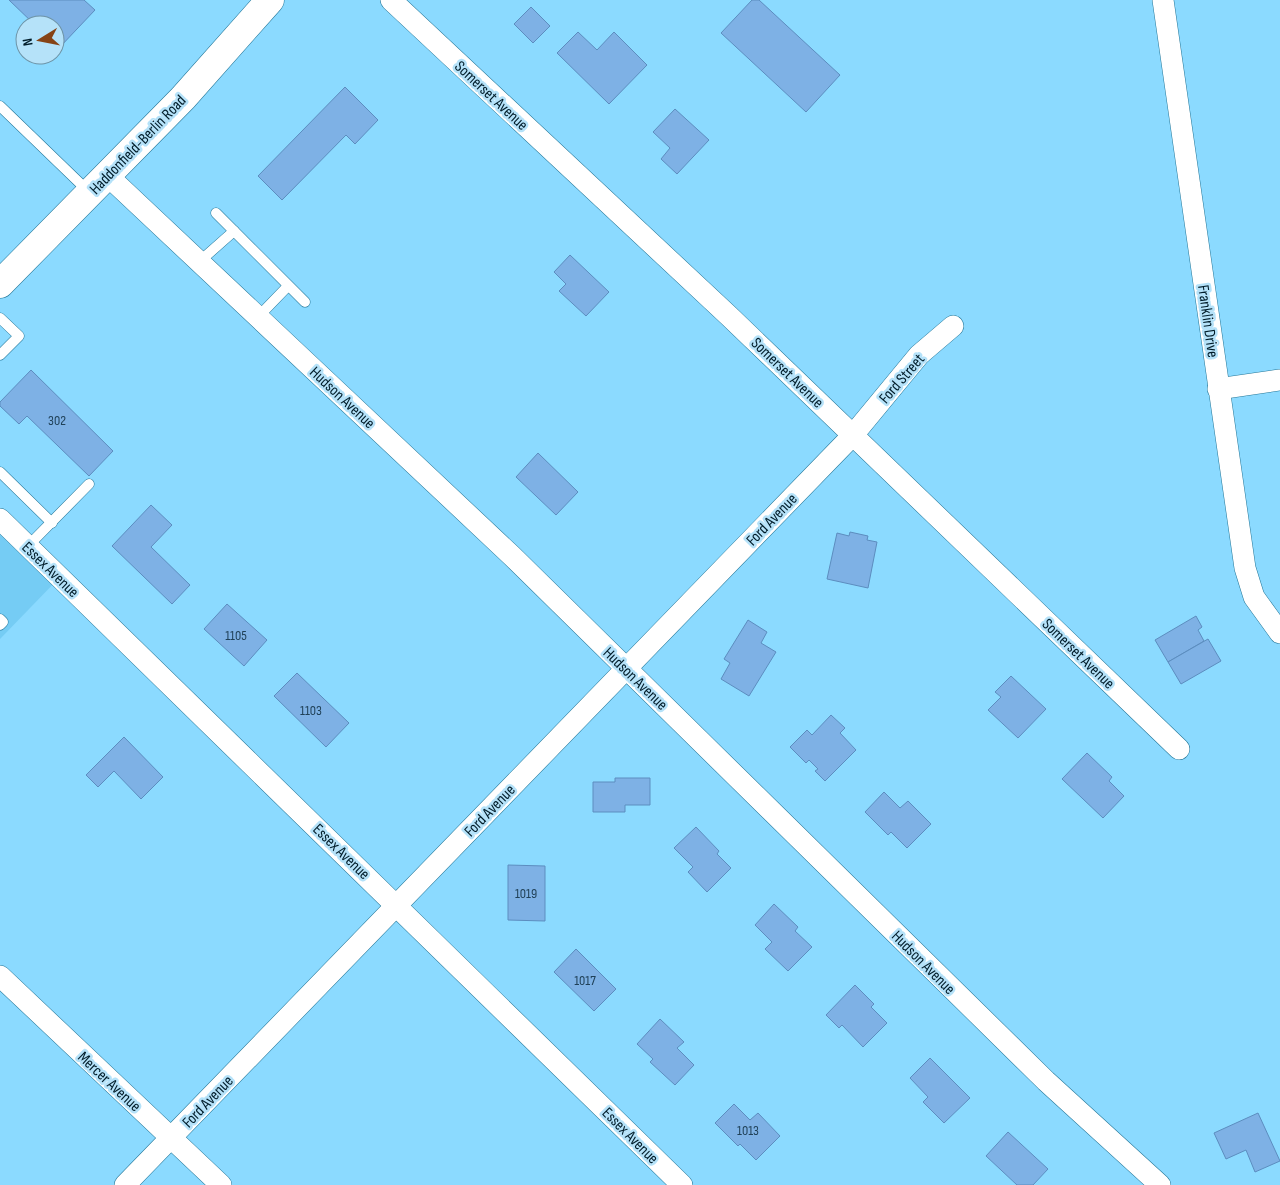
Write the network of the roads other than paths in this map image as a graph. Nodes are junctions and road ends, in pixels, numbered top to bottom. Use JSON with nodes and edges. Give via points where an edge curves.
{"nodes":[{"id":1,"x":270,"y":0,"type":"edge"},
{"id":2,"x":391,"y":0,"type":"edge"},
{"id":3,"x":1163,"y":0,"type":"edge"},
{"id":4,"x":0,"y":106,"type":"edge"},
{"id":5,"x":98,"y":184,"type":"junction"},
{"id":6,"x":216,"y":213,"type":"dead end"},
{"id":7,"x":234,"y":231,"type":"junction"},
{"id":8,"x":199,"y":262,"type":"junction"},
{"id":9,"x":0,"y":284,"type":"edge"},
{"id":10,"x":288,"y":286,"type":"junction"},
{"id":11,"x":305,"y":302,"type":"dead end"},
{"id":12,"x":258,"y":317,"type":"junction"},
{"id":13,"x":0,"y":318,"type":"edge"},
{"id":14,"x":952,"y":326,"type":"dead end"},
{"id":15,"x":0,"y":355,"type":"edge"},
{"id":16,"x":1280,"y":380,"type":"edge"},
{"id":17,"x":1218,"y":388,"type":"junction"},
{"id":18,"x":853,"y":435,"type":"junction"},
{"id":19,"x":0,"y":472,"type":"edge"},
{"id":20,"x":89,"y":484,"type":"dead end"},
{"id":21,"x":0,"y":519,"type":"edge"},
{"id":22,"x":52,"y":522,"type":"junction"},
{"id":23,"x":28,"y":546,"type":"junction"},
{"id":24,"x":0,"y":619,"type":"edge"},
{"id":25,"x":0,"y":625,"type":"edge"},
{"id":26,"x":1280,"y":633,"type":"edge"},
{"id":27,"x":627,"y":668,"type":"junction"},
{"id":28,"x":1178,"y":749,"type":"dead end"},
{"id":29,"x":397,"y":905,"type":"junction"},
{"id":30,"x":0,"y":976,"type":"edge"},
{"id":31,"x":171,"y":1138,"type":"junction"},
{"id":32,"x":125,"y":1185,"type":"edge"},
{"id":33,"x":221,"y":1185,"type":"edge"},
{"id":34,"x":682,"y":1185,"type":"edge"},
{"id":35,"x":1160,"y":1185,"type":"edge"}],
"edges":[{"from":1,"to":5,"type":"main road","name":"Haddonfield-Berlin Road","via":[[183,98]]},
{"from":2,"to":18,"type":"street","name":"Somerset Avenue"},
{"from":3,"to":17,"type":"street","name":"Franklin Drive"},
{"from":4,"to":5,"type":"lane"},
{"from":5,"to":8,"type":"street","name":"Hudson Avenue"},
{"from":5,"to":9,"type":"main road","name":"Haddonfield-Berlin Road"},
{"from":6,"to":7,"type":"lane"},
{"from":7,"to":8,"type":"lane"},
{"from":7,"to":10,"type":"lane"},
{"from":8,"to":12,"type":"street","name":"Hudson Avenue"},
{"from":10,"to":11,"type":"lane"},
{"from":10,"to":12,"type":"lane"},
{"from":12,"to":27,"type":"street","name":"Hudson Avenue"},
{"from":13,"to":15,"type":"lane","via":[[19,336]]},
{"from":14,"to":18,"type":"street","name":"Ford Street","via":[[919,355]]},
{"from":16,"to":17,"type":"street"},
{"from":17,"to":26,"type":"street","name":"Franklin Drive","via":[[1245,568],[1254,597]]},
{"from":18,"to":27,"type":"street","name":"Ford Avenue"},
{"from":18,"to":28,"type":"street","name":"Somerset Avenue"},
{"from":19,"to":22,"type":"lane"},
{"from":20,"to":22,"type":"lane"},
{"from":21,"to":23,"type":"street","name":"Essex Avenue"},
{"from":22,"to":23,"type":"lane"},
{"from":23,"to":29,"type":"street","name":"Essex Avenue"},
{"from":24,"to":25,"type":"lane","via":[[3,622]]},
{"from":27,"to":29,"type":"street","name":"Ford Avenue"},
{"from":27,"to":35,"type":"street","name":"Hudson Avenue","via":[[1046,1081]]},
{"from":29,"to":31,"type":"street","name":"Ford Avenue"},
{"from":29,"to":34,"type":"street","name":"Essex Avenue"},
{"from":30,"to":31,"type":"street","name":"Mercer Avenue"},
{"from":31,"to":32,"type":"street","name":"Ford Avenue"},
{"from":31,"to":33,"type":"street","name":"Mercer Avenue"}]}
